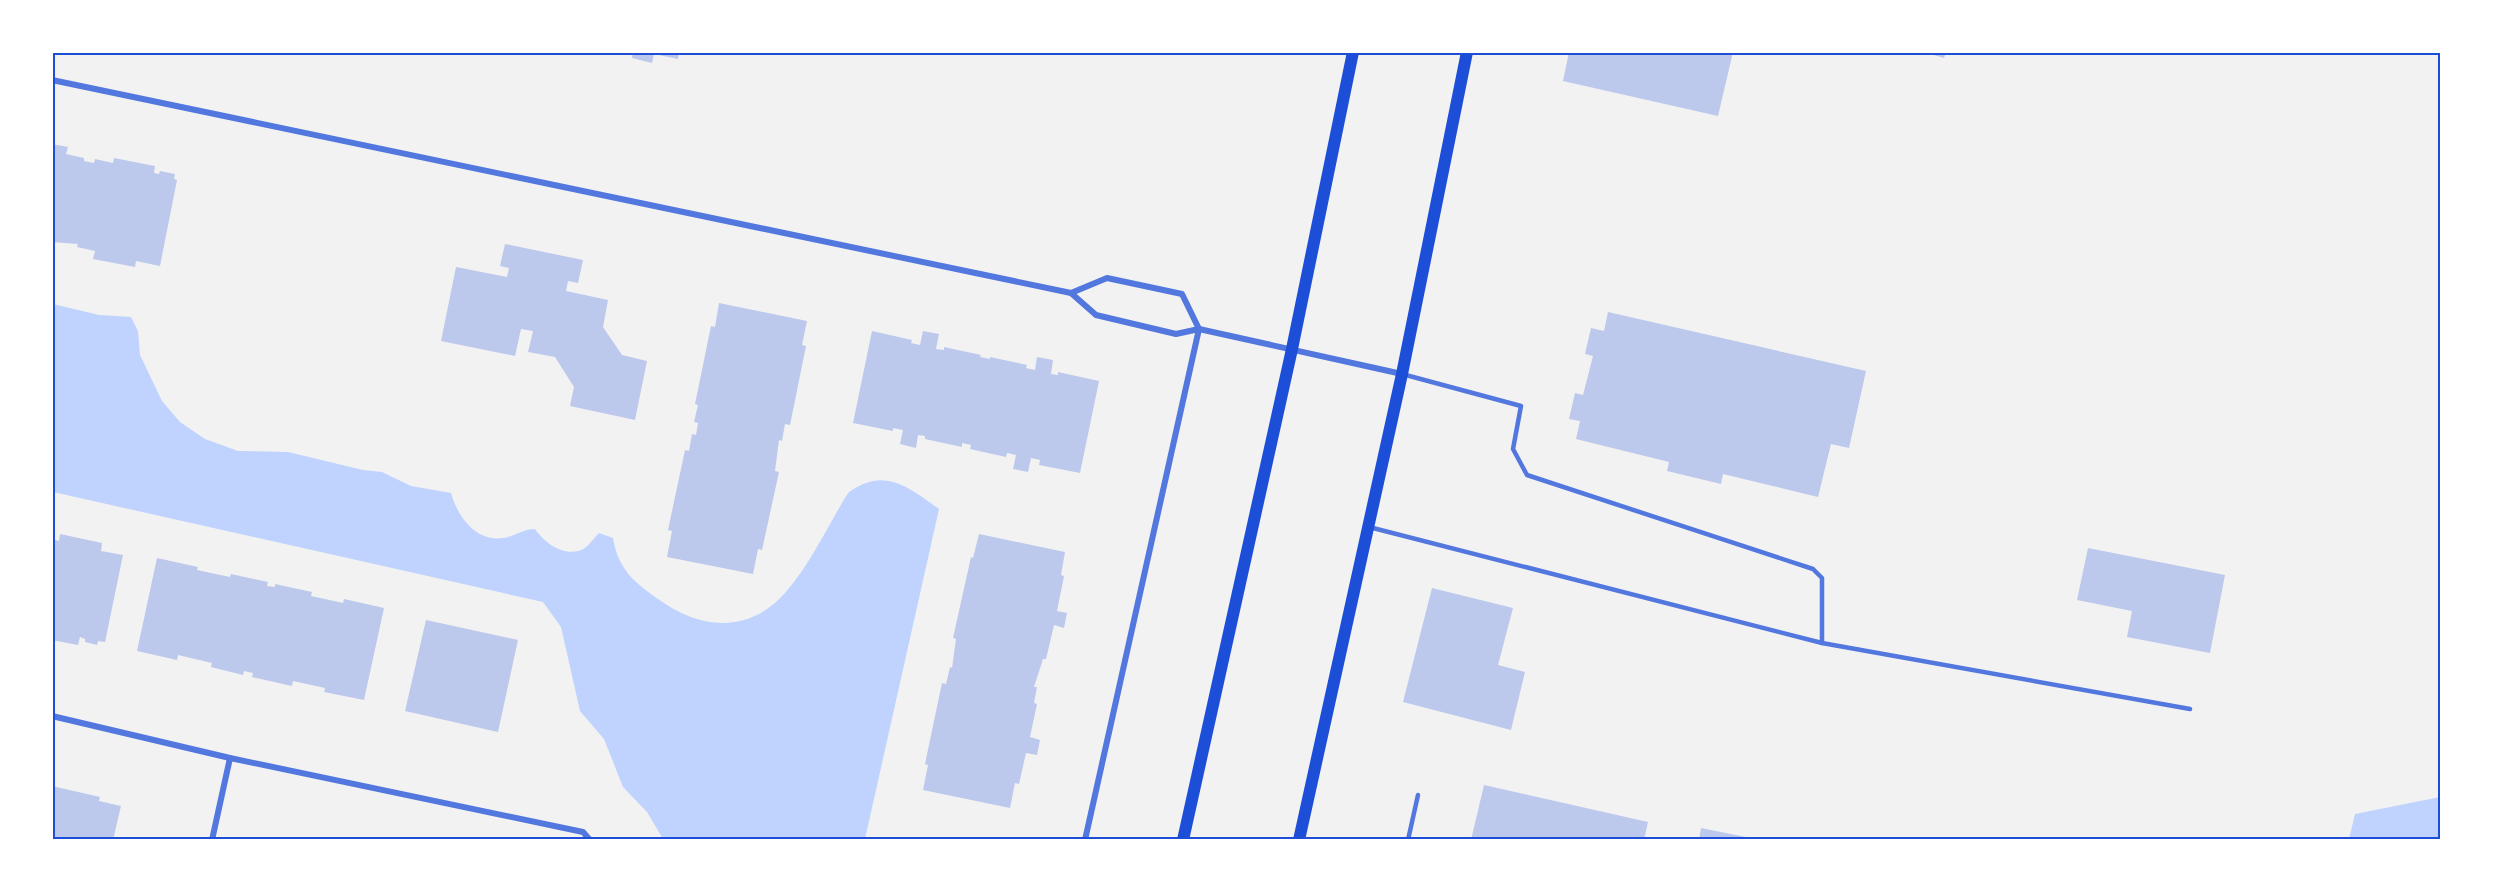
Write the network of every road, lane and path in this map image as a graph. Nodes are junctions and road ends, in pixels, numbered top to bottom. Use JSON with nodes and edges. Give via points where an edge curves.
{"nodes":[{"id":1,"x":1353,"y":52,"type":"edge"},
{"id":2,"x":1467,"y":52,"type":"edge"},
{"id":3,"x":52,"y":81,"type":"edge"},
{"id":4,"x":1071,"y":293,"type":"junction"},
{"id":5,"x":1199,"y":329,"type":"junction"},
{"id":6,"x":1292,"y":349,"type":"junction"},
{"id":7,"x":1402,"y":374,"type":"junction"},
{"id":8,"x":1369,"y":527,"type":"junction"},
{"id":9,"x":1822,"y":643,"type":"junction"},
{"id":10,"x":2190,"y":709,"type":"dead end"},
{"id":11,"x":52,"y":716,"type":"edge"},
{"id":12,"x":230,"y":758,"type":"junction"},
{"id":13,"x":1419,"y":795,"type":"dead end"},
{"id":14,"x":212,"y":840,"type":"edge"},
{"id":15,"x":590,"y":840,"type":"edge"},
{"id":16,"x":1085,"y":840,"type":"edge"},
{"id":17,"x":1183,"y":840,"type":"edge"},
{"id":18,"x":1299,"y":840,"type":"edge"},
{"id":19,"x":1408,"y":840,"type":"edge"}],
"edges":[{"from":1,"to":6,"type":"main road"},
{"from":2,"to":7,"type":"main road"},
{"from":3,"to":4,"type":"street"},
{"from":4,"to":5,"type":"street","via":[[1096,315],[1176,334]]},
{"from":4,"to":5,"type":"street","via":[[1107,278],[1182,294]]},
{"from":5,"to":6,"type":"street"},
{"from":5,"to":16,"type":"street"},
{"from":6,"to":7,"type":"street"},
{"from":6,"to":17,"type":"main road"},
{"from":7,"to":8,"type":"main road"},
{"from":7,"to":9,"type":"lane","via":[[1521,406],[1513,448],[1527,475],[1813,569],[1822,578]]},
{"from":8,"to":9,"type":"lane"},
{"from":8,"to":18,"type":"main road"},
{"from":9,"to":10,"type":"lane"},
{"from":11,"to":12,"type":"street"},
{"from":12,"to":14,"type":"street"},
{"from":12,"to":15,"type":"street","via":[[583,832]]},
{"from":13,"to":19,"type":"lane"}]}
